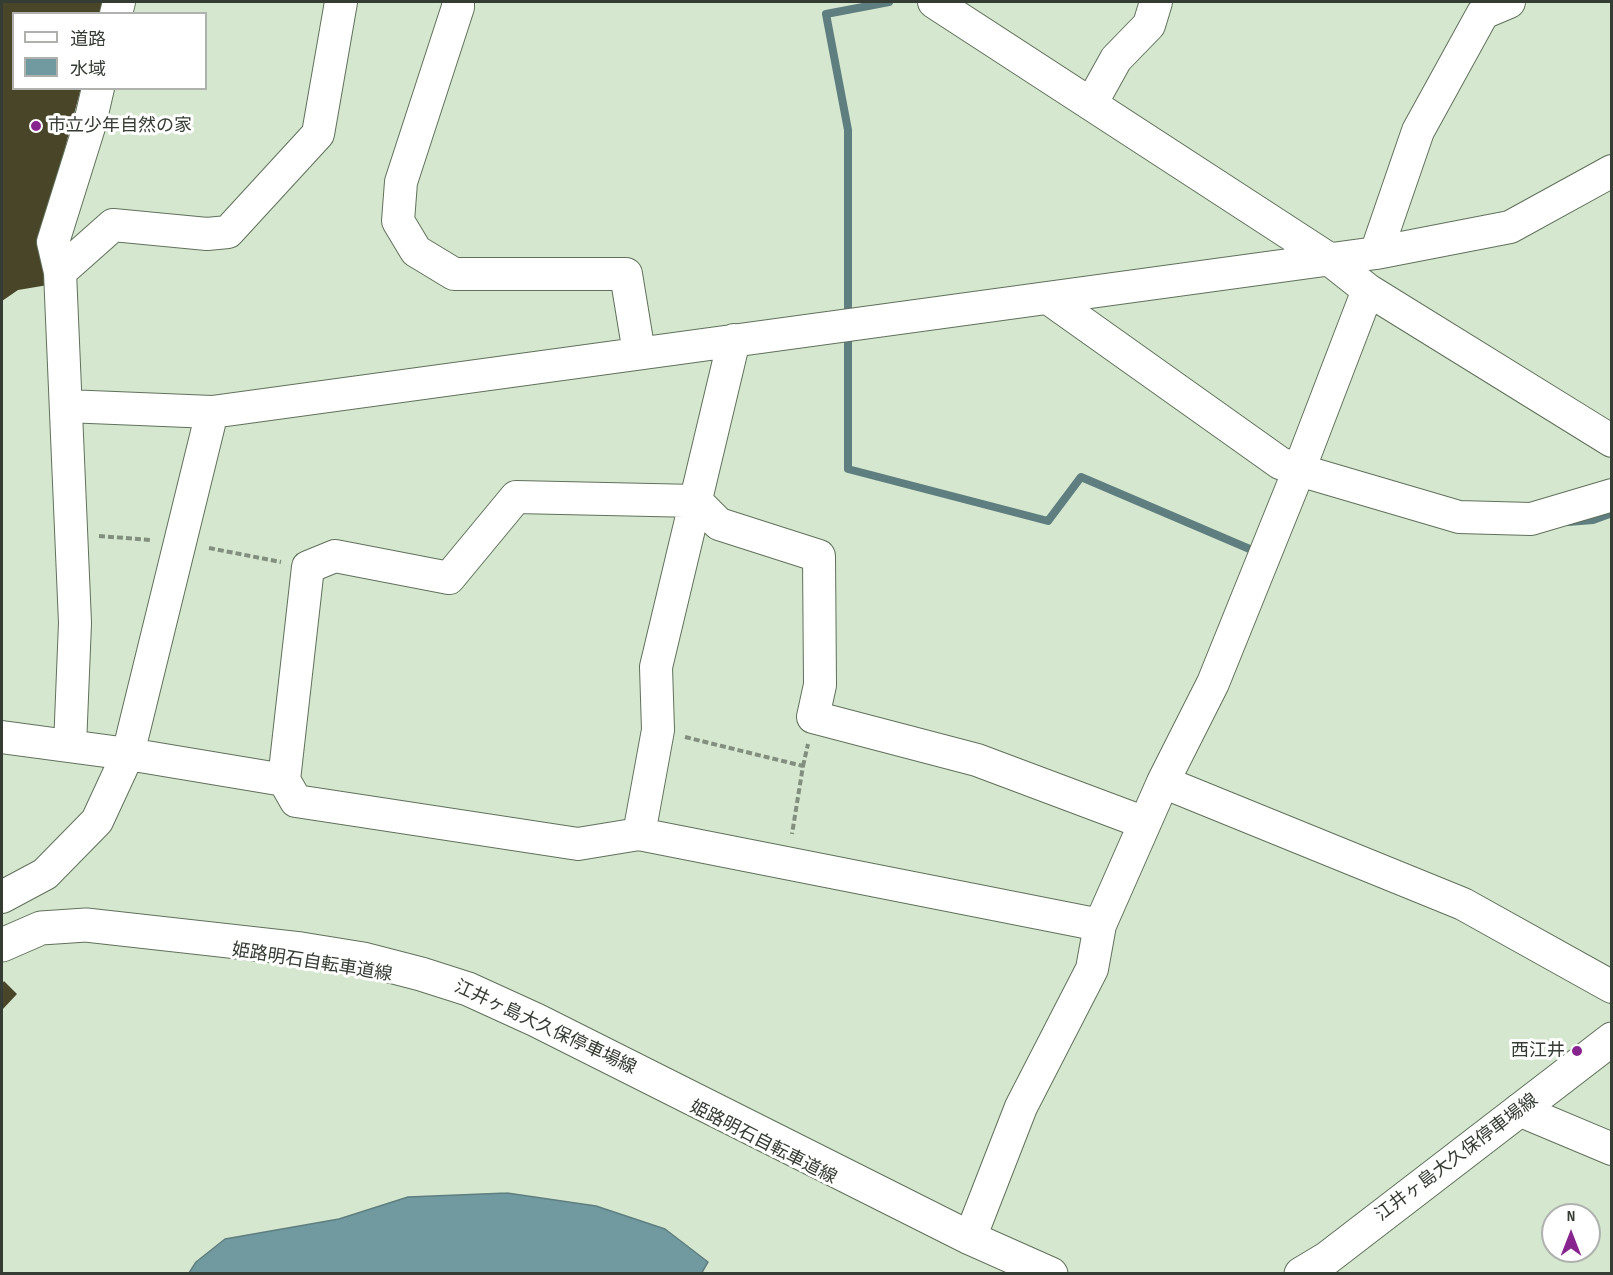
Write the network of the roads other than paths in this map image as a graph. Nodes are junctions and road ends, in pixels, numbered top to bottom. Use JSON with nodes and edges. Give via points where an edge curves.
{"nodes":[{"id":1,"x":341,"y":2,"type":"edge"},
{"id":2,"x":458,"y":2,"type":"edge"},
{"id":3,"x":934,"y":2,"type":"edge"},
{"id":4,"x":1156,"y":2,"type":"edge"},
{"id":5,"x":1489,"y":5,"type":"edge"},
{"id":6,"x":98,"y":90,"type":"edge"},
{"id":7,"x":1091,"y":104,"type":"junction"},
{"id":8,"x":1611,"y":171,"type":"edge"},
{"id":9,"x":1376,"y":253,"type":"junction"},
{"id":10,"x":1329,"y":259,"type":"junction"},
{"id":11,"x":60,"y":272,"type":"junction"},
{"id":12,"x":1368,"y":290,"type":"junction"},
{"id":13,"x":1048,"y":298,"type":"junction"},
{"id":14,"x":734,"y":340,"type":"junction"},
{"id":15,"x":639,"y":353,"type":"junction"},
{"id":16,"x":66,"y":406,"type":"junction"},
{"id":17,"x":212,"y":412,"type":"junction"},
{"id":18,"x":1611,"y":441,"type":"edge"},
{"id":19,"x":1299,"y":470,"type":"junction"},
{"id":20,"x":1611,"y":495,"type":"edge"},
{"id":21,"x":696,"y":501,"type":"junction"},
{"id":22,"x":2,"y":737,"type":"edge"},
{"id":23,"x":70,"y":747,"type":"junction"},
{"id":24,"x":128,"y":754,"type":"junction"},
{"id":25,"x":284,"y":780,"type":"junction"},
{"id":26,"x":1162,"y":782,"type":"junction"},
{"id":27,"x":1145,"y":823,"type":"junction"},
{"id":28,"x":639,"y":834,"type":"junction"},
{"id":29,"x":2,"y":897,"type":"edge"},
{"id":30,"x":1100,"y":925,"type":"junction"},
{"id":31,"x":2,"y":945,"type":"edge"},
{"id":32,"x":1611,"y":987,"type":"edge"},
{"id":33,"x":1611,"y":1040,"type":"edge"},
{"id":34,"x":1519,"y":1110,"type":"junction"},
{"id":35,"x":1611,"y":1149,"type":"edge"},
{"id":36,"x":970,"y":1238,"type":"junction"},
{"id":37,"x":1051,"y":1274,"type":"edge"},
{"id":38,"x":1301,"y":1274,"type":"edge"}],
"edges":[{"from":1,"to":11,"type":"street","via":[[318,134],[228,232],[207,234],[113,225]]},
{"from":2,"to":15,"type":"street","via":[[401,182],[398,221],[416,251],[454,274],[627,274]]},
{"from":3,"to":7,"type":"street"},
{"from":4,"to":7,"type":"street","via":[[1149,25],[1116,59]]},
{"from":5,"to":9,"type":"street","via":[[1418,131]]},
{"from":6,"to":11,"type":"street","via":[[53,242]]},
{"from":7,"to":10,"type":"street"},
{"from":8,"to":9,"type":"street","via":[[1510,227]]},
{"from":9,"to":10,"type":"street"},
{"from":10,"to":12,"type":"street"},
{"from":10,"to":13,"type":"street"},
{"from":11,"to":16,"type":"street"},
{"from":12,"to":18,"type":"street"},
{"from":12,"to":19,"type":"street"},
{"from":13,"to":14,"type":"street"},
{"from":13,"to":19,"type":"street","via":[[1280,463]]},
{"from":14,"to":15,"type":"street"},
{"from":14,"to":21,"type":"street"},
{"from":15,"to":17,"type":"street"},
{"from":16,"to":17,"type":"street"},
{"from":16,"to":23,"type":"street","via":[[75,623]]},
{"from":17,"to":24,"type":"street"},
{"from":19,"to":20,"type":"street","via":[[1459,517],[1531,519]]},
{"from":19,"to":26,"type":"street","via":[[1213,683]]},
{"from":21,"to":25,"type":"street","via":[[516,497],[449,578],[335,556],[308,567]]},
{"from":21,"to":27,"type":"street","via":[[719,524],[819,556],[820,685],[813,717],[977,760]]},
{"from":21,"to":28,"type":"street","via":[[657,667],[658,730]]},
{"from":22,"to":23,"type":"street"},
{"from":23,"to":24,"type":"street"},
{"from":24,"to":25,"type":"street"},
{"from":24,"to":29,"type":"street","via":[[97,821],[45,874]]},
{"from":25,"to":28,"type":"street","via":[[296,801],[578,844]]},
{"from":26,"to":27,"type":"street"},
{"from":26,"to":32,"type":"street","via":[[1463,904]]},
{"from":27,"to":30,"type":"street"},
{"from":28,"to":30,"type":"street"},
{"from":30,"to":36,"type":"street","via":[[1092,969],[1021,1107]]},
{"from":31,"to":36,"type":"main road","name":"江井ヶ島大久保停車場線","via":[[41,928],[86,925],[322,952],[421,974],[468,989],[536,1020]]},
{"from":33,"to":34,"type":"main road","name":"江井ヶ島大久保停車場線"},
{"from":34,"to":35,"type":"street"},
{"from":34,"to":38,"type":"main road","name":"江井ヶ島大久保停車場線"},
{"from":36,"to":37,"type":"main road","name":"江井ヶ島大久保停車場線"}]}
